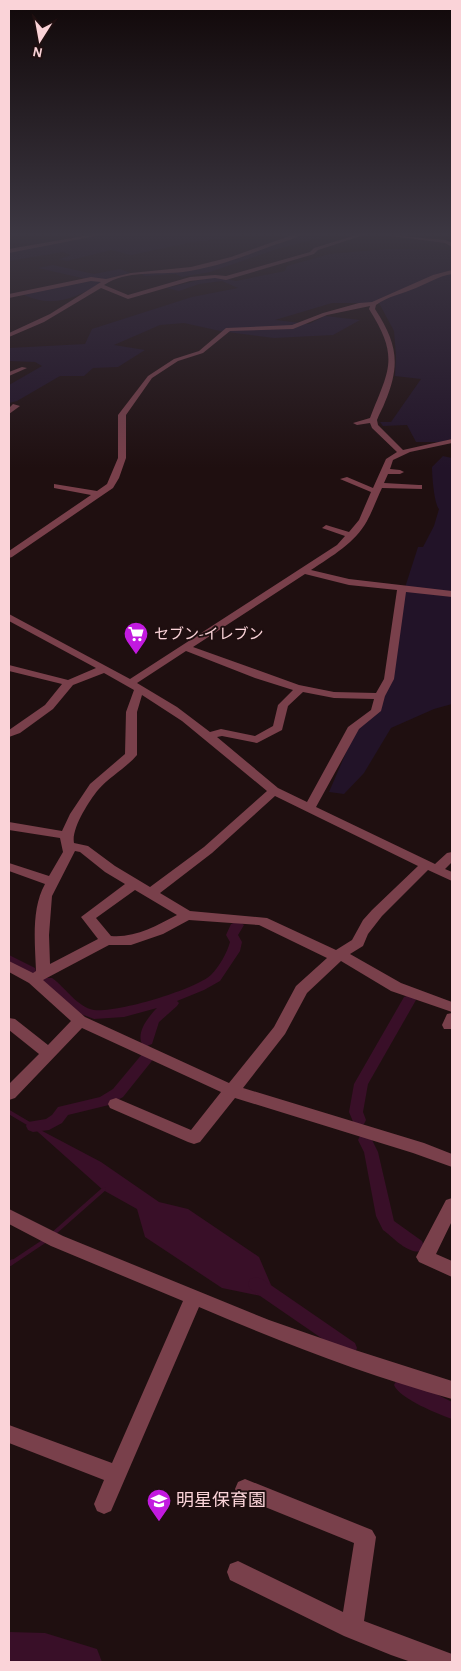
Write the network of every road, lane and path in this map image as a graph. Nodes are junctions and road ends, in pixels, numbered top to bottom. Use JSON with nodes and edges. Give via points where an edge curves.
{"nodes":[{"id":1,"x":56,"y":312,"type":"edge"},
{"id":2,"x":333,"y":312,"type":"edge"},
{"id":3,"x":374,"y":312,"type":"edge"},
{"id":4,"x":9,"y":331,"type":"edge"},
{"id":5,"x":18,"y":332,"type":"junction"},
{"id":6,"x":9,"y":335,"type":"edge"},
{"id":7,"x":24,"y":368,"type":"dead end"},
{"id":8,"x":9,"y":374,"type":"edge"},
{"id":9,"x":9,"y":406,"type":"edge"},
{"id":10,"x":9,"y":412,"type":"edge"},
{"id":11,"x":373,"y":420,"type":"junction"},
{"id":12,"x":356,"y":423,"type":"dead end"},
{"id":13,"x":452,"y":441,"type":"edge"},
{"id":14,"x":392,"y":442,"type":"junction"},
{"id":15,"x":431,"y":445,"type":"junction"},
{"id":16,"x":401,"y":452,"type":"junction"},
{"id":17,"x":384,"y":471,"type":"junction"},
{"id":18,"x":400,"y":472,"type":"dead end"},
{"id":19,"x":344,"y":479,"type":"dead end"},
{"id":20,"x":57,"y":486,"type":"dead end"},
{"id":21,"x":419,"y":487,"type":"dead end"},
{"id":22,"x":376,"y":488,"type":"junction"},
{"id":23,"x":97,"y":494,"type":"junction"},
{"id":24,"x":326,"y":528,"type":"dead end"},
{"id":25,"x":351,"y":535,"type":"junction"},
{"id":26,"x":9,"y":555,"type":"edge"},
{"id":27,"x":304,"y":571,"type":"junction"},
{"id":28,"x":402,"y":589,"type":"junction"},
{"id":29,"x":452,"y":594,"type":"edge"},
{"id":30,"x":9,"y":617,"type":"edge"},
{"id":31,"x":186,"y":648,"type":"junction"},
{"id":32,"x":9,"y":668,"type":"edge"},
{"id":33,"x":104,"y":669,"type":"junction"},
{"id":34,"x":69,"y":683,"type":"junction"},
{"id":35,"x":135,"y":686,"type":"junction"},
{"id":36,"x":302,"y":688,"type":"junction"},
{"id":37,"x":380,"y":696,"type":"junction"},
{"id":38,"x":9,"y":734,"type":"edge"},
{"id":39,"x":210,"y":736,"type":"junction"},
{"id":40,"x":274,"y":791,"type":"junction"},
{"id":41,"x":309,"y":809,"type":"junction"},
{"id":42,"x":9,"y":826,"type":"edge"},
{"id":43,"x":67,"y":841,"type":"junction"},
{"id":44,"x":452,"y":856,"type":"edge"},
{"id":45,"x":9,"y":867,"type":"edge"},
{"id":46,"x":432,"y":867,"type":"junction"},
{"id":47,"x":452,"y":878,"type":"edge"},
{"id":48,"x":53,"y":882,"type":"junction"},
{"id":49,"x":134,"y":884,"type":"junction"},
{"id":50,"x":150,"y":894,"type":"junction"},
{"id":51,"x":187,"y":915,"type":"junction"},
{"id":52,"x":107,"y":940,"type":"junction"},
{"id":53,"x":339,"y":956,"type":"junction"},
{"id":54,"x":9,"y":966,"type":"edge"},
{"id":55,"x":38,"y":976,"type":"junction"},
{"id":56,"x":452,"y":1007,"type":"edge"},
{"id":57,"x":80,"y":1021,"type":"junction"},
{"id":58,"x":10,"y":1022,"type":"dead end"},
{"id":59,"x":48,"y":1054,"type":"junction"},
{"id":60,"x":233,"y":1091,"type":"junction"},
{"id":61,"x":9,"y":1094,"type":"edge"},
{"id":62,"x":116,"y":1104,"type":"dead end"},
{"id":63,"x":452,"y":1161,"type":"edge"},
{"id":64,"x":452,"y":1206,"type":"edge"},
{"id":65,"x":9,"y":1216,"type":"edge"},
{"id":66,"x":452,"y":1269,"type":"edge"},
{"id":67,"x":194,"y":1297,"type":"junction"},
{"id":68,"x":452,"y":1390,"type":"edge"},
{"id":69,"x":9,"y":1434,"type":"edge"},
{"id":70,"x":117,"y":1475,"type":"junction"},
{"id":71,"x":245,"y":1489,"type":"dead end"},
{"id":72,"x":104,"y":1504,"type":"dead end"},
{"id":73,"x":238,"y":1572,"type":"dead end"},
{"id":74,"x":352,"y":1628,"type":"junction"},
{"id":75,"x":444,"y":1662,"type":"edge"}],
"edges":[{"from":1,"to":5,"type":"street"},
{"from":2,"to":23,"type":"street","via":[[293,327],[228,329],[201,352],[176,360],[150,377],[122,415],[123,452],[115,478],[110,486]]},
{"from":3,"to":11,"type":"street","via":[[386,329],[393,362],[391,378]]},
{"from":4,"to":5,"type":"street"},
{"from":5,"to":6,"type":"street"},
{"from":7,"to":8,"type":"street"},
{"from":9,"to":10,"type":"street","via":[[16,406]]},
{"from":11,"to":12,"type":"street"},
{"from":11,"to":14,"type":"street"},
{"from":13,"to":15,"type":"street"},
{"from":14,"to":15,"type":"street"},
{"from":14,"to":16,"type":"street"},
{"from":15,"to":16,"type":"street"},
{"from":16,"to":17,"type":"street","via":[[390,460]]},
{"from":17,"to":18,"type":"street"},
{"from":17,"to":22,"type":"street"},
{"from":19,"to":22,"type":"street"},
{"from":20,"to":23,"type":"street"},
{"from":21,"to":22,"type":"street"},
{"from":22,"to":25,"type":"street","via":[[363,522]]},
{"from":23,"to":26,"type":"street"},
{"from":24,"to":25,"type":"street"},
{"from":25,"to":27,"type":"street","via":[[340,547]]},
{"from":27,"to":28,"type":"street","via":[[350,582]]},
{"from":27,"to":31,"type":"street"},
{"from":28,"to":29,"type":"street"},
{"from":28,"to":37,"type":"street","via":[[389,679]]},
{"from":30,"to":33,"type":"street"},
{"from":31,"to":35,"type":"street"},
{"from":31,"to":36,"type":"street"},
{"from":32,"to":34,"type":"street"},
{"from":33,"to":34,"type":"street"},
{"from":33,"to":35,"type":"street"},
{"from":34,"to":38,"type":"street","via":[[48,707]]},
{"from":35,"to":39,"type":"street"},
{"from":35,"to":43,"type":"street","via":[[131,711],[131,755],[94,788],[76,814]]},
{"from":36,"to":37,"type":"street","via":[[333,695]]},
{"from":36,"to":39,"type":"street","via":[[283,705],[278,728],[257,740],[220,732]]},
{"from":37,"to":41,"type":"street","via":[[376,711],[354,727]]},
{"from":39,"to":40,"type":"street"},
{"from":40,"to":41,"type":"street"},
{"from":40,"to":50,"type":"street","via":[[208,850]]},
{"from":41,"to":46,"type":"street"},
{"from":42,"to":43,"type":"street","via":[[47,830]]},
{"from":43,"to":48,"type":"street","via":[[70,852]]},
{"from":43,"to":49,"type":"street"},
{"from":44,"to":46,"type":"street"},
{"from":45,"to":48,"type":"street"},
{"from":46,"to":47,"type":"street"},
{"from":46,"to":53,"type":"street","via":[[379,911],[359,934],[358,943]]},
{"from":48,"to":55,"type":"street","via":[[46,896]]},
{"from":49,"to":50,"type":"street"},
{"from":49,"to":52,"type":"street","via":[[88,917]]},
{"from":50,"to":51,"type":"street"},
{"from":51,"to":52,"type":"street","via":[[158,932],[126,942]]},
{"from":51,"to":53,"type":"street","via":[[262,921]]},
{"from":52,"to":55,"type":"street"},
{"from":53,"to":56,"type":"street","via":[[396,987]]},
{"from":53,"to":60,"type":"street","via":[[300,990],[280,1030]]},
{"from":54,"to":55,"type":"street"},
{"from":55,"to":57,"type":"street"},
{"from":57,"to":59,"type":"street"},
{"from":57,"to":60,"type":"street"},
{"from":58,"to":59,"type":"street"},
{"from":59,"to":61,"type":"street"},
{"from":60,"to":62,"type":"street","via":[[194,1138]]},
{"from":60,"to":63,"type":"street"},
{"from":64,"to":66,"type":"street","via":[[426,1257]]},
{"from":65,"to":67,"type":"street","via":[[57,1240]]},
{"from":67,"to":68,"type":"street","via":[[354,1360]]},
{"from":67,"to":70,"type":"street"},
{"from":69,"to":70,"type":"street"},
{"from":70,"to":72,"type":"street"},
{"from":71,"to":74,"type":"street","via":[[366,1538]]},
{"from":73,"to":74,"type":"street"},
{"from":74,"to":75,"type":"street","via":[[415,1654]]}]}
